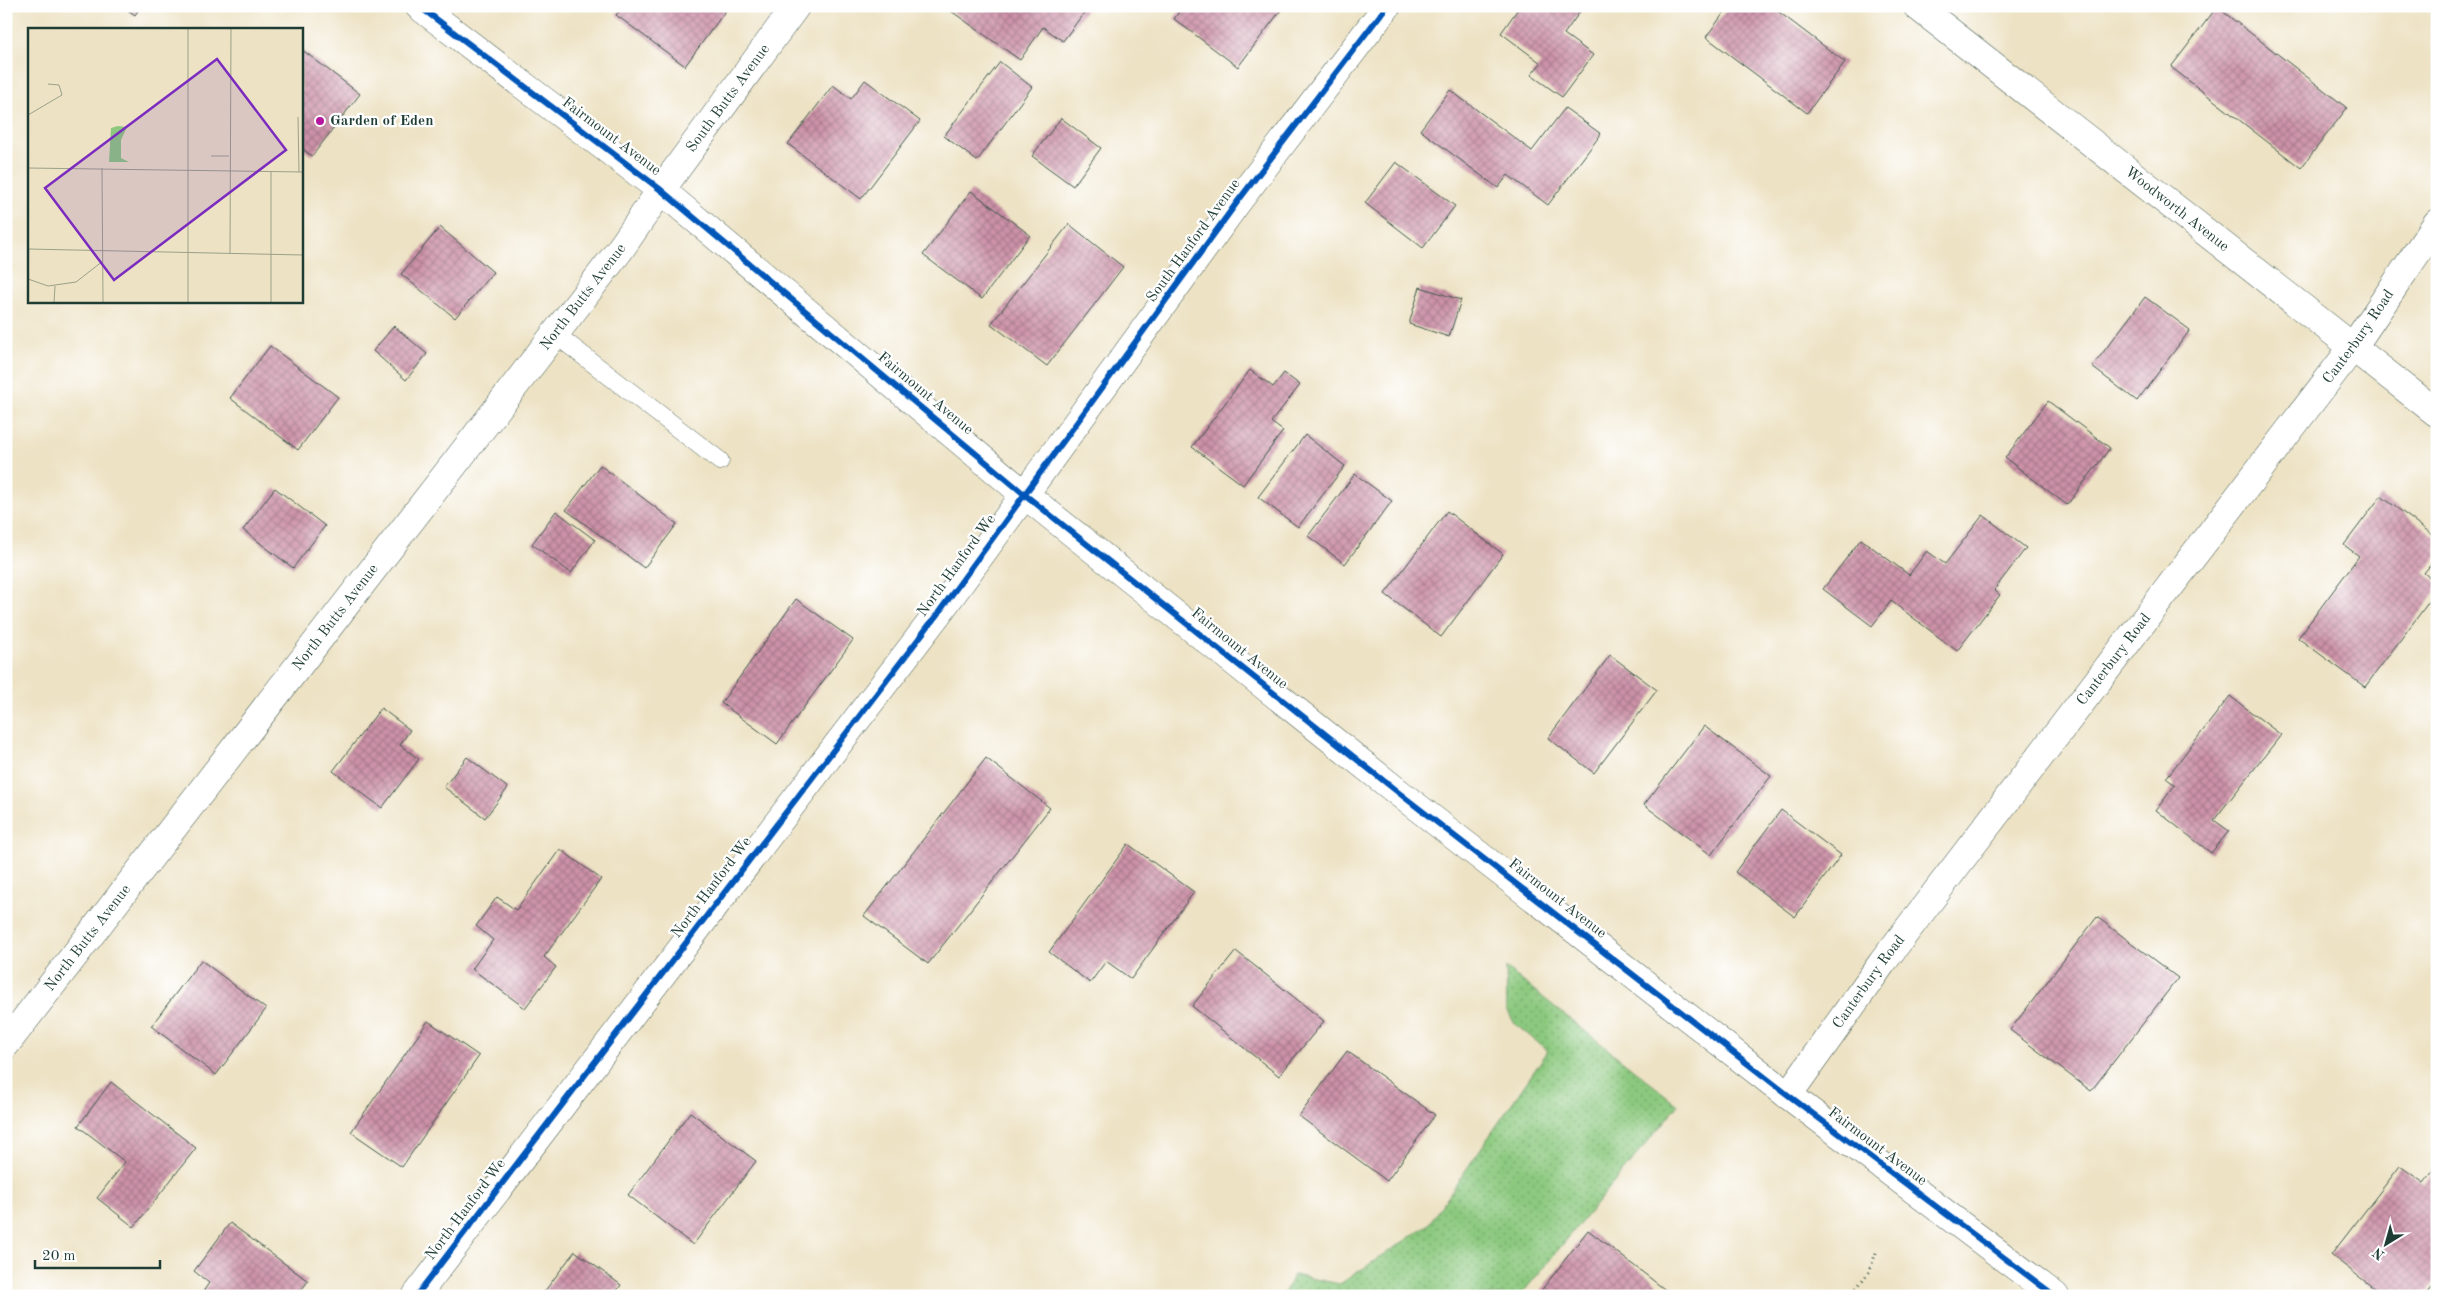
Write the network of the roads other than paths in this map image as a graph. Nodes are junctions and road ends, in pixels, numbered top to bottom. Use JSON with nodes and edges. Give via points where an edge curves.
{"nodes":[{"id":1,"x":419,"y":6,"type":"edge"},
{"id":2,"x":796,"y":6,"type":"edge"},
{"id":3,"x":1387,"y":6,"type":"edge"},
{"id":4,"x":1917,"y":6,"type":"edge"},
{"id":5,"x":661,"y":190,"type":"junction"},
{"id":6,"x":2437,"y":223,"type":"edge"},
{"id":7,"x":2427,"y":248,"type":"edge"},
{"id":8,"x":554,"y":334,"type":"junction"},
{"id":9,"x":2353,"y":347,"type":"junction"},
{"id":10,"x":2437,"y":413,"type":"edge"},
{"id":11,"x":720,"y":461,"type":"dead end"},
{"id":12,"x":1024,"y":494,"type":"junction"},
{"id":13,"x":6,"y":1044,"type":"edge"},
{"id":14,"x":1788,"y":1096,"type":"junction"},
{"id":15,"x":416,"y":1296,"type":"edge"},
{"id":16,"x":2055,"y":1296,"type":"edge"}],
"edges":[{"from":1,"to":5,"type":"street","name":"Fairmount Avenue"},
{"from":2,"to":5,"type":"street","name":"South Butts Avenue"},
{"from":3,"to":12,"type":"street","name":"South Hanford Avenue","via":[[1232,209]]},
{"from":4,"to":9,"type":"street","name":"Woodworth Avenue"},
{"from":5,"to":8,"type":"street","name":"North Butts Avenue","via":[[619,251]]},
{"from":5,"to":12,"type":"street","name":"Fairmount Avenue"},
{"from":6,"to":7,"type":"street","name":"Canterbury Road"},
{"from":7,"to":9,"type":"street","name":"Canterbury Road"},
{"from":8,"to":11,"type":"lane"},
{"from":8,"to":13,"type":"street","name":"North Butts Avenue"},
{"from":9,"to":10,"type":"street","name":"Woodworth Avenue"},
{"from":9,"to":14,"type":"street","name":"Canterbury Road","via":[[1888,955]]},
{"from":12,"to":14,"type":"street","name":"Fairmount Avenue","via":[[1399,793]]},
{"from":12,"to":15,"type":"street","name":"North Hanford We","via":[[939,612]]},
{"from":14,"to":16,"type":"street","name":"Fairmount Avenue"}]}
